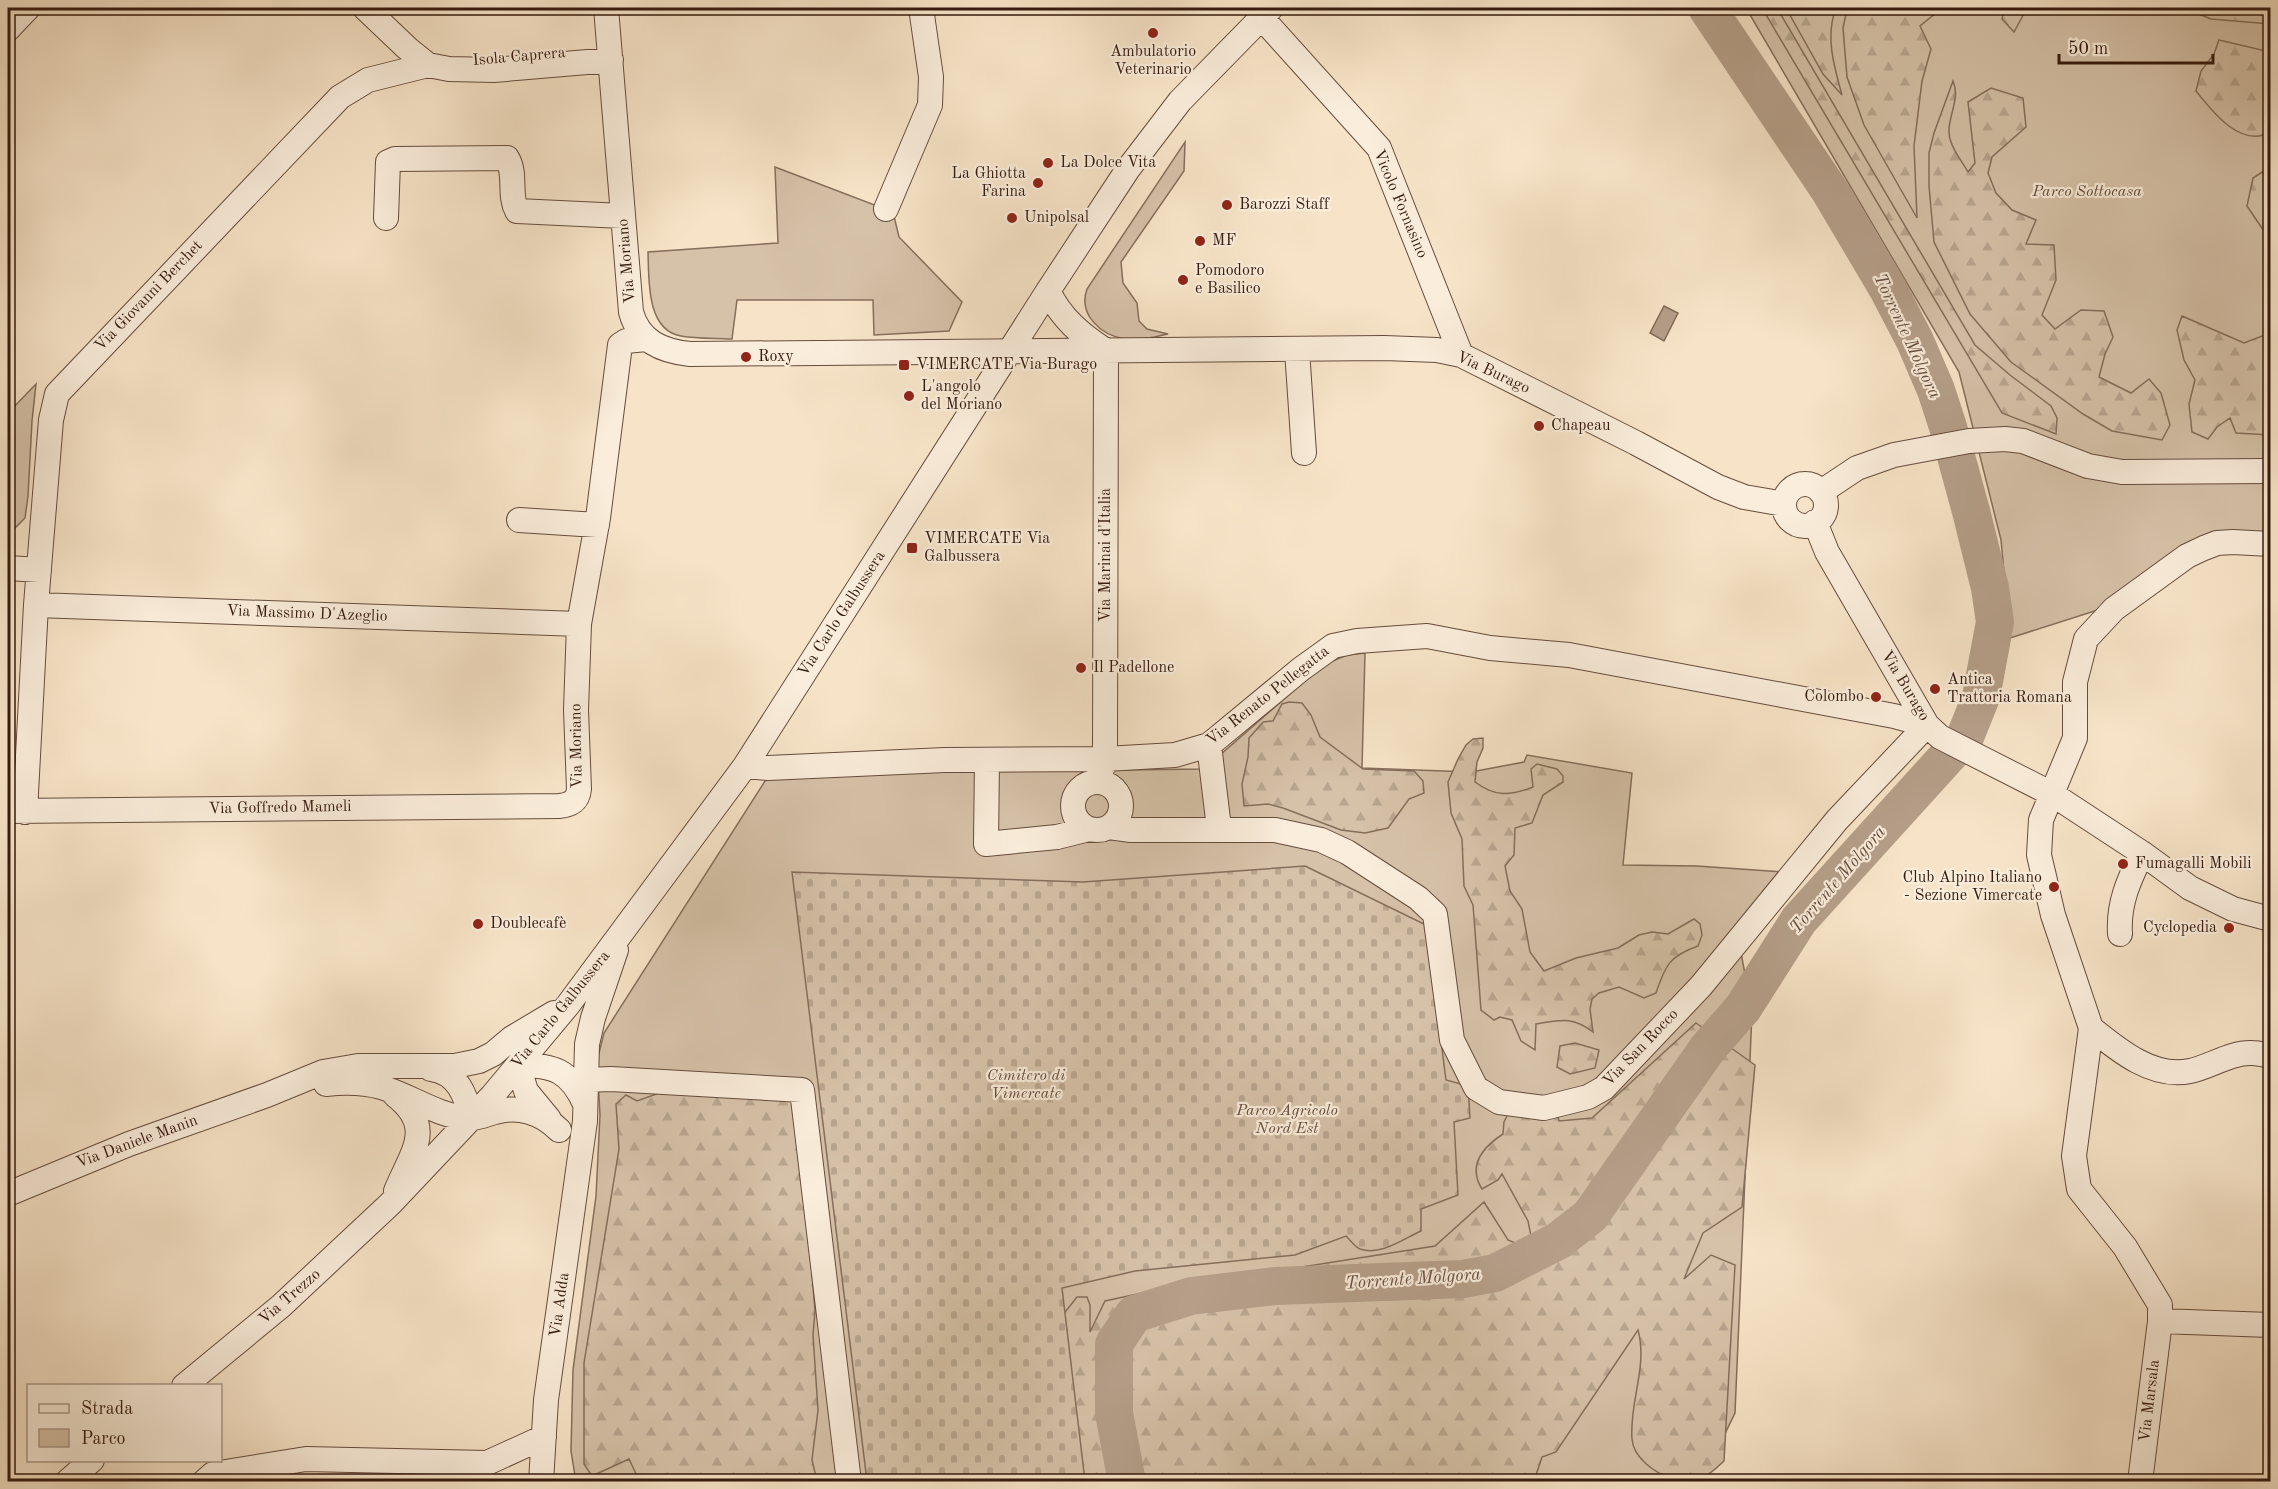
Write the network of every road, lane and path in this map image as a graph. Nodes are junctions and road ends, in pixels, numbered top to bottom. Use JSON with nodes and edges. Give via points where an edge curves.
{"nodes":[{"id":1,"x":28,"y":8,"type":"edge"},
{"id":2,"x":365,"y":8,"type":"edge"},
{"id":3,"x":606,"y":8,"type":"edge"},
{"id":4,"x":921,"y":8,"type":"edge"},
{"id":5,"x":1266,"y":12,"type":"edge"},
{"id":6,"x":8,"y":30,"type":"edge"},
{"id":7,"x":611,"y":55,"type":"junction"},
{"id":8,"x":428,"y":65,"type":"junction"},
{"id":9,"x":886,"y":209,"type":"dead end"},
{"id":10,"x":623,"y":216,"type":"junction"},
{"id":11,"x":386,"y":218,"type":"dead end"},
{"id":12,"x":1048,"y":291,"type":"junction"},
{"id":13,"x":646,"y":339,"type":"junction"},
{"id":14,"x":1297,"y":350,"type":"junction"},
{"id":15,"x":1106,"y":351,"type":"junction"},
{"id":16,"x":1010,"y":352,"type":"junction"},
{"id":17,"x":1461,"y":355,"type":"junction"},
{"id":18,"x":1304,"y":453,"type":"dead end"},
{"id":19,"x":2271,"y":471,"type":"edge"},
{"id":20,"x":1821,"y":492,"type":"junction"},
{"id":21,"x":1784,"y":504,"type":"junction"},
{"id":22,"x":519,"y":520,"type":"dead end"},
{"id":23,"x":1815,"y":522,"type":"junction"},
{"id":24,"x":597,"y":525,"type":"junction"},
{"id":25,"x":2271,"y":544,"type":"edge"},
{"id":26,"x":8,"y":568,"type":"edge"},
{"id":27,"x":39,"y":570,"type":"junction"},
{"id":28,"x":36,"y":605,"type":"junction"},
{"id":29,"x":579,"y":624,"type":"junction"},
{"id":30,"x":1933,"y":731,"type":"junction"},
{"id":31,"x":1209,"y":745,"type":"junction"},
{"id":32,"x":1105,"y":759,"type":"junction"},
{"id":33,"x":987,"y":760,"type":"junction"},
{"id":34,"x":745,"y":766,"type":"junction"},
{"id":35,"x":1098,"y":782,"type":"junction"},
{"id":36,"x":2052,"y":794,"type":"junction"},
{"id":37,"x":552,"y":805,"type":"joint"},
{"id":38,"x":16,"y":812,"type":"edge"},
{"id":39,"x":1099,"y":828,"type":"junction"},
{"id":40,"x":1219,"y":828,"type":"junction"},
{"id":41,"x":2142,"y":853,"type":"junction"},
{"id":42,"x":2271,"y":918,"type":"edge"},
{"id":43,"x":2116,"y":925,"type":"dead end"},
{"id":44,"x":622,"y":934,"type":"junction"},
{"id":45,"x":568,"y":1005,"type":"junction"},
{"id":46,"x":2091,"y":1028,"type":"junction"},
{"id":47,"x":2271,"y":1056,"type":"edge"},
{"id":48,"x":405,"y":1065,"type":"junction"},
{"id":49,"x":518,"y":1065,"type":"junction"},
{"id":50,"x":389,"y":1089,"type":"junction"},
{"id":51,"x":585,"y":1092,"type":"junction"},
{"id":52,"x":267,"y":1095,"type":"junction"},
{"id":53,"x":471,"y":1119,"type":"junction"},
{"id":54,"x":559,"y":1130,"type":"junction"},
{"id":55,"x":577,"y":1172,"type":"junction"},
{"id":56,"x":8,"y":1194,"type":"edge"},
{"id":57,"x":390,"y":1204,"type":"junction"},
{"id":58,"x":2160,"y":1321,"type":"junction"},
{"id":59,"x":2271,"y":1325,"type":"edge"},
{"id":60,"x":186,"y":1384,"type":"edge"},
{"id":61,"x":544,"y":1437,"type":"junction"},
{"id":62,"x":91,"y":1462,"type":"edge"},
{"id":63,"x":67,"y":1482,"type":"edge"},
{"id":64,"x":204,"y":1482,"type":"edge"},
{"id":65,"x":541,"y":1482,"type":"edge"},
{"id":66,"x":553,"y":1482,"type":"edge"},
{"id":67,"x":849,"y":1482,"type":"edge"},
{"id":68,"x":2140,"y":1482,"type":"edge"}],
"edges":[{"from":1,"to":6,"type":"street"},
{"from":2,"to":8,"type":"street"},
{"from":3,"to":7,"type":"street","name":"Via Moriano"},
{"from":4,"to":9,"type":"street","via":[[931,77],[930,105]]},
{"from":5,"to":12,"type":"street","name":"Via Carlo Galbussera","via":[[1180,101],[1128,168]]},
{"from":5,"to":17,"type":"street","name":"Vicolo Fornasino","via":[[1380,148]]},
{"from":7,"to":8,"type":"street","name":"Isola Caprera"},
{"from":7,"to":10,"type":"street","name":"Via Moriano"},
{"from":8,"to":27,"type":"street","name":"Via Giovanni Berchet","via":[[368,80],[340,97],[57,394],[51,420]]},
{"from":10,"to":11,"type":"street","via":[[516,211],[512,201],[512,166],[507,158],[496,158],[388,162]]},
{"from":10,"to":13,"type":"street","name":"Via Moriano","via":[[631,312]]},
{"from":12,"to":15,"type":"street","via":[[1071,326]]},
{"from":12,"to":16,"type":"street","name":"Via Carlo Galbussera"},
{"from":13,"to":16,"type":"street","name":"Via Burago","via":[[667,351],[690,354]]},
{"from":13,"to":24,"type":"street","name":"Via Moriano","via":[[620,345]]},
{"from":14,"to":15,"type":"street","name":"Via Burago"},
{"from":14,"to":17,"type":"street","name":"Via Burago","via":[[1393,348]]},
{"from":14,"to":18,"type":"street"},
{"from":15,"to":16,"type":"street","name":"Via Burago"},
{"from":15,"to":32,"type":"street","name":"Via Marinai d'Italia"},
{"from":16,"to":34,"type":"street","name":"Via Carlo Galbussera"},
{"from":17,"to":21,"type":"street","name":"Via Burago","via":[[1718,487],[1744,497]]},
{"from":19,"to":20,"type":"street","via":[[2122,472],[2088,466],[2014,438],[1969,441],[1894,455],[1857,468]]},
{"from":20,"to":21,"type":"street","via":[[1811,485],[1798,485],[1788,492]]},
{"from":20,"to":23,"type":"street","via":[[1825,509]]},
{"from":21,"to":23,"type":"street","via":[[1786,514],[1794,522]]},
{"from":22,"to":24,"type":"street"},
{"from":23,"to":30,"type":"street","name":"Via Burago","via":[[1827,552]]},
{"from":24,"to":29,"type":"street","name":"Via Moriano"},
{"from":25,"to":36,"type":"street","via":[[2217,543],[2187,556],[2114,609],[2086,639],[2075,682],[2075,738]]},
{"from":26,"to":27,"type":"street"},
{"from":27,"to":28,"type":"street","name":"Via Giovanni Berchet"},
{"from":28,"to":29,"type":"street","name":"Via Massimo D'Azeglio"},
{"from":28,"to":38,"type":"street","name":"Via Giovanni Berchet"},
{"from":29,"to":37,"type":"street","name":"Via Moriano","via":[[578,794],[570,804]]},
{"from":30,"to":31,"type":"street","name":"Via Renato Pellegatta","via":[[1894,716],[1569,655],[1490,648],[1427,636],[1333,646]]},
{"from":30,"to":36,"type":"street","name":"Via Burago"},
{"from":30,"to":40,"type":"street","name":"Via San Rocco","via":[[1837,820],[1701,986],[1604,1088],[1588,1097],[1544,1108],[1499,1102],[1476,1089],[1452,1040],[1435,914],[1418,898],[1347,852],[1320,840],[1275,830]]},
{"from":31,"to":32,"type":"street","name":"Via Renato Pellegatta","via":[[1175,755]]},
{"from":31,"to":40,"type":"street"},
{"from":32,"to":33,"type":"street","name":"Via Renato Pellegatta"},
{"from":32,"to":35,"type":"street","name":"Via Marinai d'Italia"},
{"from":33,"to":34,"type":"street","name":"Via Renato Pellegatta"},
{"from":33,"to":39,"type":"street","via":[[986,844],[1057,837]]},
{"from":34,"to":44,"type":"street","name":"Via Carlo Galbussera"},
{"from":35,"to":39,"type":"street","via":[[1112,787],[1120,800],[1119,815]]},
{"from":35,"to":39,"type":"street","via":[[1084,786],[1075,798],[1074,812],[1077,819]]},
{"from":36,"to":41,"type":"street","name":"Via Burago"},
{"from":36,"to":46,"type":"street","via":[[2042,820],[2039,855],[2053,915]]},
{"from":37,"to":38,"type":"street","name":"Via Goffredo Mameli"},
{"from":39,"to":40,"type":"street","name":"Via San Rocco"},
{"from":41,"to":42,"type":"street","name":"Via Burago","via":[[2190,888],[2233,909]]},
{"from":41,"to":43,"type":"street","via":[[2124,890]]},
{"from":44,"to":45,"type":"street","name":"Via Carlo Galbussera"},
{"from":44,"to":51,"type":"street","name":"Via Adda","via":[[591,1027]]},
{"from":45,"to":48,"type":"street","name":"Via Daniele Manin","via":[[479,1061],[456,1066]]},
{"from":45,"to":49,"type":"street","name":"Via Carlo Galbussera"},
{"from":46,"to":47,"type":"street","via":[[2122,1053],[2166,1073],[2190,1071],[2251,1052]]},
{"from":46,"to":58,"type":"street","via":[[2074,1156],[2079,1189],[2124,1247],[2160,1305]]},
{"from":48,"to":52,"type":"street","name":"Via Daniele Manin","via":[[328,1070]]},
{"from":48,"to":53,"type":"street","name":"Via Daniele Manin","via":[[436,1069],[451,1077],[464,1092]]},
{"from":49,"to":51,"type":"street","via":[[544,1066],[562,1073]]},
{"from":49,"to":53,"type":"street","name":"Via Carlo Galbussera"},
{"from":49,"to":54,"type":"street","name":"Via Adda","via":[[528,1094]]},
{"from":50,"to":52,"type":"street","name":"Via Daniele Manin","via":[[343,1082]]},
{"from":50,"to":53,"type":"street","name":"Via Daniele Manin","via":[[444,1113]]},
{"from":50,"to":57,"type":"street","via":[[411,1108],[418,1129],[416,1143]]},
{"from":51,"to":55,"type":"street","name":"Via Adda"},
{"from":51,"to":67,"type":"street","via":[[611,1079],[802,1090]]},
{"from":52,"to":56,"type":"street","name":"Via Daniele Manin","via":[[129,1143]]},
{"from":53,"to":54,"type":"street","name":"Via Adda","via":[[502,1110],[523,1110],[543,1117]]},
{"from":53,"to":57,"type":"street","name":"Via Carlo Galbussera"},
{"from":54,"to":55,"type":"street","name":"Via Adda","via":[[570,1147]]},
{"from":55,"to":61,"type":"street","name":"Via Adda"},
{"from":57,"to":60,"type":"street","name":"Via Trezzo","via":[[289,1299]]},
{"from":58,"to":59,"type":"street"},
{"from":58,"to":68,"type":"street","name":"Via Marsala"},
{"from":61,"to":64,"type":"street","via":[[487,1463],[306,1459],[213,1474]]},
{"from":61,"to":65,"type":"street","name":"Via Adda"},
{"from":61,"to":66,"type":"street","name":"Via Adda"},
{"from":62,"to":63,"type":"street"}]}
